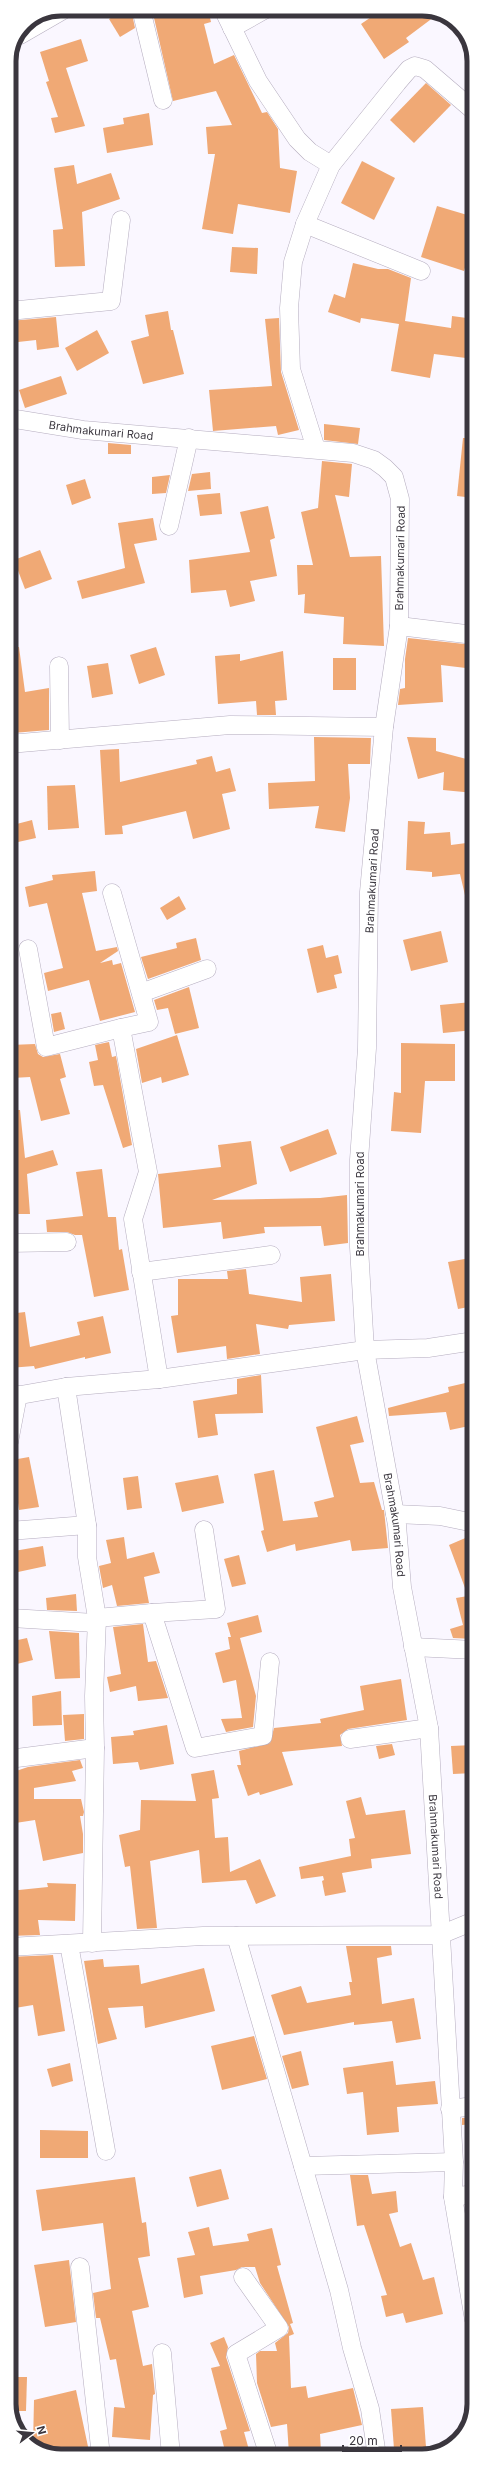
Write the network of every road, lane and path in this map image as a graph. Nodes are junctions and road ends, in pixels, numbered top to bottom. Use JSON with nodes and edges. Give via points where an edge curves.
{"nodes":[{"id":1,"x":143,"y":16,"type":"edge"},
{"id":2,"x":227,"y":16,"type":"edge"},
{"id":3,"x":253,"y":16,"type":"edge"},
{"id":4,"x":48,"y":18,"type":"edge"},
{"id":5,"x":232,"y":28,"type":"junction"},
{"id":6,"x":28,"y":30,"type":"edge"},
{"id":7,"x":163,"y":100,"type":"dead end"},
{"id":8,"x":467,"y":105,"type":"edge"},
{"id":9,"x":331,"y":165,"type":"junction"},
{"id":10,"x":121,"y":220,"type":"dead end"},
{"id":11,"x":305,"y":224,"type":"junction"},
{"id":12,"x":421,"y":271,"type":"dead end"},
{"id":13,"x":16,"y":310,"type":"edge"},
{"id":14,"x":16,"y":419,"type":"edge"},
{"id":15,"x":189,"y":438,"type":"junction"},
{"id":16,"x":316,"y":449,"type":"junction"},
{"id":17,"x":169,"y":526,"type":"dead end"},
{"id":18,"x":399,"y":626,"type":"junction"},
{"id":19,"x":467,"y":634,"type":"edge"},
{"id":20,"x":59,"y":666,"type":"dead end"},
{"id":21,"x":384,"y":727,"type":"junction"},
{"id":22,"x":60,"y":740,"type":"junction"},
{"id":23,"x":16,"y":743,"type":"edge"},
{"id":24,"x":112,"y":893,"type":"dead end"},
{"id":25,"x":28,"y":949,"type":"dead end"},
{"id":26,"x":207,"y":969,"type":"dead end"},
{"id":27,"x":141,"y":994,"type":"junction"},
{"id":28,"x":121,"y":1028,"type":"junction"},
{"id":29,"x":67,"y":1242,"type":"dead end"},
{"id":30,"x":16,"y":1243,"type":"edge"},
{"id":31,"x":270,"y":1255,"type":"dead end"},
{"id":32,"x":141,"y":1272,"type":"junction"},
{"id":33,"x":467,"y":1342,"type":"edge"},
{"id":34,"x":365,"y":1350,"type":"junction"},
{"id":35,"x":159,"y":1379,"type":"junction"},
{"id":36,"x":66,"y":1387,"type":"junction"},
{"id":37,"x":16,"y":1396,"type":"edge"},
{"id":38,"x":395,"y":1514,"type":"junction"},
{"id":39,"x":467,"y":1522,"type":"edge"},
{"id":40,"x":87,"y":1525,"type":"junction"},
{"id":41,"x":16,"y":1530,"type":"edge"},
{"id":42,"x":204,"y":1530,"type":"dead end"},
{"id":43,"x":152,"y":1613,"type":"junction"},
{"id":44,"x":16,"y":1618,"type":"edge"},
{"id":45,"x":96,"y":1621,"type":"junction"},
{"id":46,"x":413,"y":1647,"type":"junction"},
{"id":47,"x":467,"y":1650,"type":"edge"},
{"id":48,"x":270,"y":1662,"type":"dead end"},
{"id":49,"x":429,"y":1728,"type":"junction"},
{"id":50,"x":350,"y":1739,"type":"dead end"},
{"id":51,"x":95,"y":1748,"type":"junction"},
{"id":52,"x":16,"y":1758,"type":"edge"},
{"id":53,"x":467,"y":1924,"type":"edge"},
{"id":54,"x":440,"y":1935,"type":"junction"},
{"id":55,"x":236,"y":1936,"type":"junction"},
{"id":56,"x":92,"y":1943,"type":"junction"},
{"id":57,"x":70,"y":1944,"type":"junction"},
{"id":58,"x":16,"y":1947,"type":"edge"},
{"id":59,"x":467,"y":2107,"type":"edge"},
{"id":60,"x":450,"y":2109,"type":"junction"},
{"id":61,"x":106,"y":2151,"type":"dead end"},
{"id":62,"x":454,"y":2162,"type":"junction"},
{"id":63,"x":303,"y":2166,"type":"junction"},
{"id":64,"x":467,"y":2195,"type":"edge"},
{"id":65,"x":453,"y":2198,"type":"junction"},
{"id":66,"x":80,"y":2267,"type":"dead end"},
{"id":67,"x":243,"y":2277,"type":"dead end"},
{"id":68,"x":467,"y":2279,"type":"edge"},
{"id":69,"x":162,"y":2353,"type":"dead end"},
{"id":70,"x":100,"y":2449,"type":"edge"},
{"id":71,"x":170,"y":2449,"type":"edge"},
{"id":72,"x":267,"y":2449,"type":"edge"},
{"id":73,"x":376,"y":2449,"type":"edge"}],
"edges":[{"from":1,"to":7,"type":"street"},
{"from":2,"to":5,"type":"street"},
{"from":3,"to":5,"type":"street"},
{"from":4,"to":6,"type":"street"},
{"from":5,"to":9,"type":"street","via":[[258,81],[297,139],[310,152]]},
{"from":8,"to":9,"type":"street","via":[[425,69],[415,66],[397,83]]},
{"from":9,"to":11,"type":"street"},
{"from":10,"to":13,"type":"street","via":[[111,301]]},
{"from":11,"to":12,"type":"street"},
{"from":11,"to":16,"type":"street","via":[[293,262],[289,308],[291,362]]},
{"from":14,"to":15,"type":"street","name":"Brahmakumari Road","via":[[83,430]]},
{"from":15,"to":16,"type":"street","name":"Brahmakumari Road"},
{"from":15,"to":17,"type":"street"},
{"from":16,"to":18,"type":"street","name":"Brahmakumari Road","via":[[353,453],[374,460],[394,477],[400,499]]},
{"from":18,"to":19,"type":"street"},
{"from":18,"to":21,"type":"street","name":"Brahmakumari Road"},
{"from":20,"to":22,"type":"street"},
{"from":21,"to":22,"type":"street","via":[[230,725]]},
{"from":21,"to":34,"type":"street","name":"Brahmakumari Road","via":[[369,892],[367,1048],[359,1160],[359,1247]]},
{"from":22,"to":23,"type":"street"},
{"from":24,"to":27,"type":"street"},
{"from":25,"to":28,"type":"street","via":[[46,1047]]},
{"from":26,"to":27,"type":"street"},
{"from":27,"to":28,"type":"street","via":[[149,1022]]},
{"from":28,"to":32,"type":"street","via":[[148,1172],[133,1220]]},
{"from":29,"to":30,"type":"street"},
{"from":31,"to":32,"type":"street"},
{"from":32,"to":35,"type":"street"},
{"from":33,"to":34,"type":"street","via":[[428,1348]]},
{"from":34,"to":35,"type":"street"},
{"from":34,"to":38,"type":"street","name":"Brahmakumari Road"},
{"from":35,"to":36,"type":"street"},
{"from":36,"to":37,"type":"street"},
{"from":36,"to":40,"type":"street"},
{"from":38,"to":39,"type":"street","via":[[440,1516]]},
{"from":38,"to":46,"type":"street","name":"Brahmakumari Road","via":[[402,1587]]},
{"from":40,"to":41,"type":"street"},
{"from":40,"to":45,"type":"street","via":[[87,1557]]},
{"from":42,"to":43,"type":"street","via":[[216,1609]]},
{"from":43,"to":45,"type":"street"},
{"from":43,"to":48,"type":"street","via":[[195,1748],[263,1736]]},
{"from":44,"to":45,"type":"street"},
{"from":45,"to":51,"type":"street"},
{"from":46,"to":47,"type":"street"},
{"from":46,"to":49,"type":"street","name":"Brahmakumari Road"},
{"from":49,"to":50,"type":"street"},
{"from":49,"to":54,"type":"street","name":"Brahmakumari Road"},
{"from":51,"to":52,"type":"street"},
{"from":51,"to":56,"type":"street"},
{"from":53,"to":54,"type":"street"},
{"from":54,"to":55,"type":"street"},
{"from":54,"to":60,"type":"street","name":"Brahmakumari Road"},
{"from":55,"to":56,"type":"street"},
{"from":55,"to":63,"type":"street"},
{"from":56,"to":57,"type":"street"},
{"from":57,"to":58,"type":"street"},
{"from":57,"to":61,"type":"street"},
{"from":59,"to":60,"type":"street"},
{"from":60,"to":62,"type":"street","name":"Brahmakumari Road"},
{"from":62,"to":63,"type":"street"},
{"from":62,"to":65,"type":"street","name":"Brahmakumari Road"},
{"from":63,"to":73,"type":"street","via":[[370,2409]]},
{"from":64,"to":65,"type":"street"},
{"from":65,"to":68,"type":"street","name":"Brahmakumari Road"},
{"from":66,"to":70,"type":"street"},
{"from":67,"to":72,"type":"street","via":[[279,2328],[236,2354]]},
{"from":69,"to":71,"type":"street"}]}
